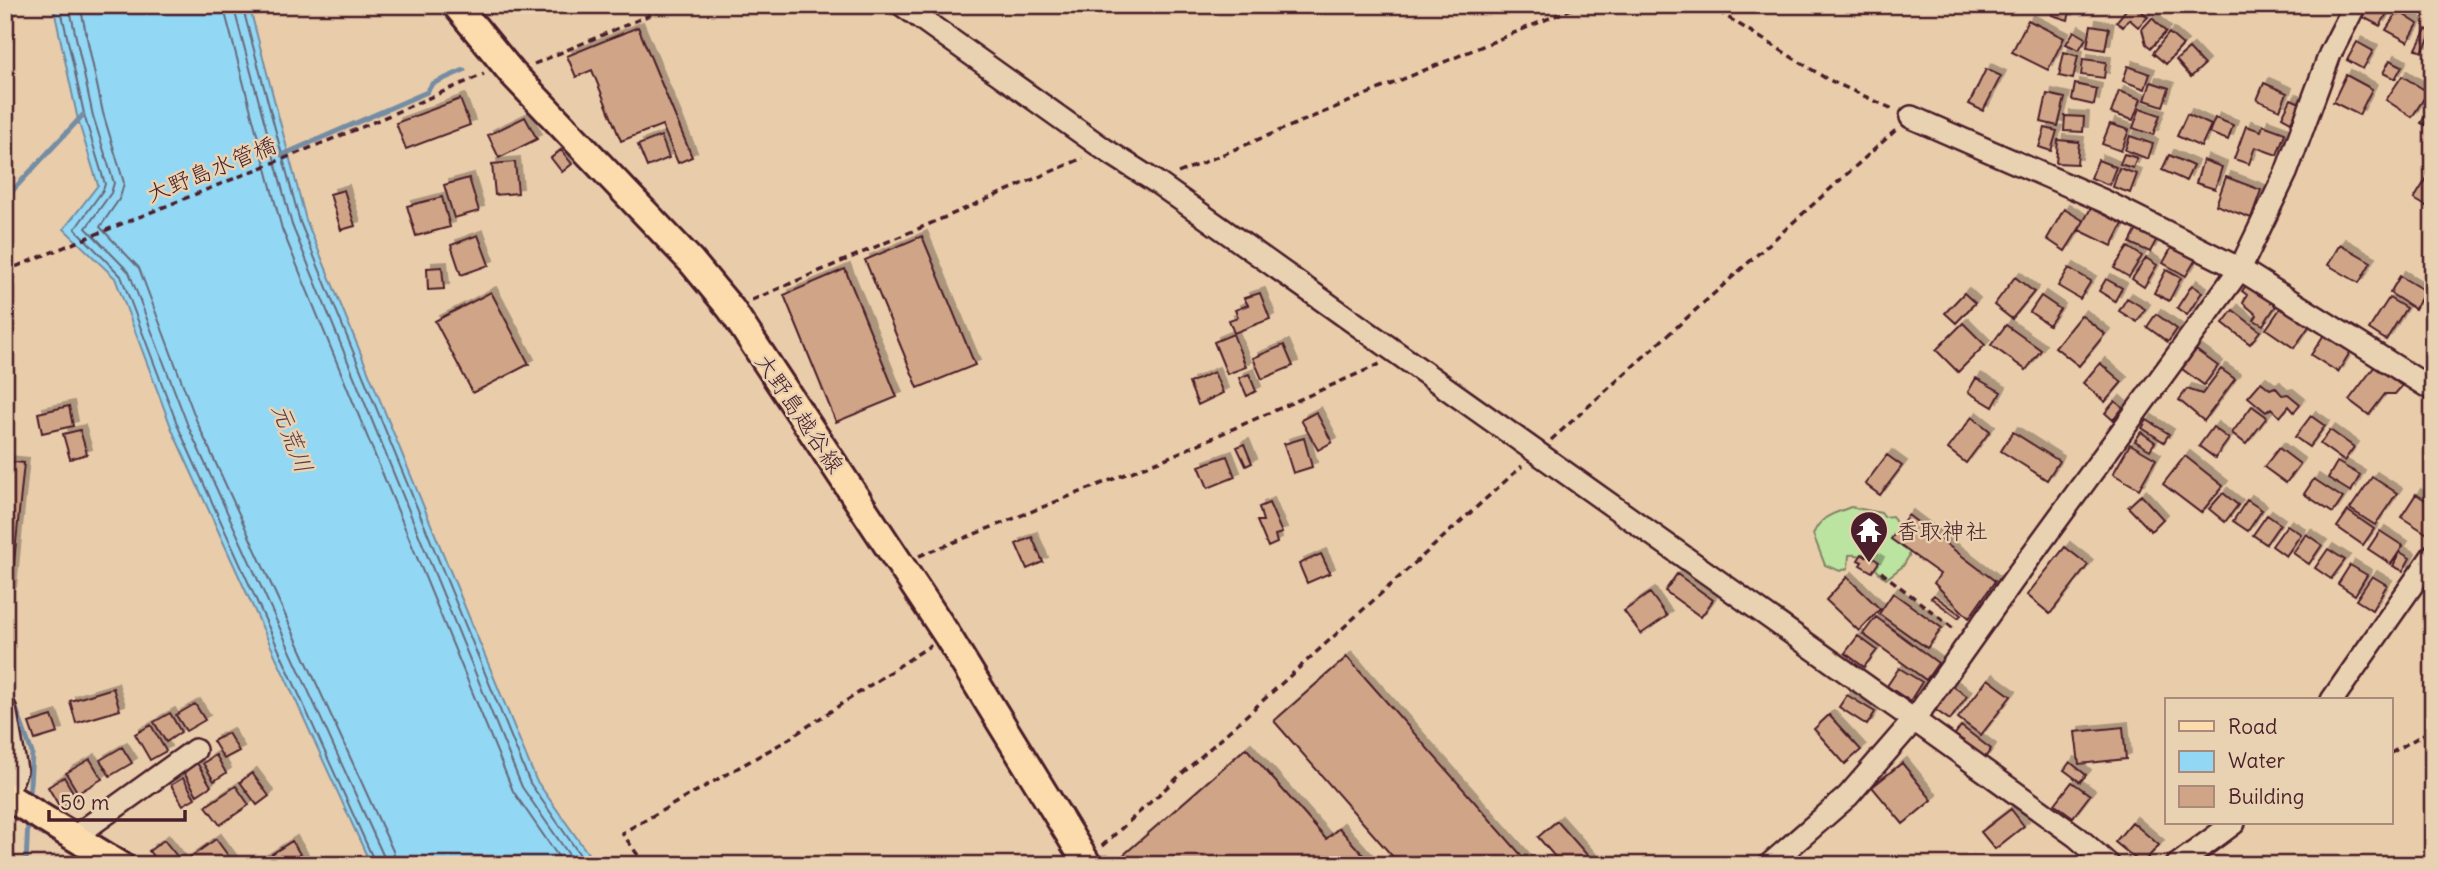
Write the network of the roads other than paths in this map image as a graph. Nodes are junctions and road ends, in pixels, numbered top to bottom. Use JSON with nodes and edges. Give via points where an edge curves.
{"nodes":[{"id":1,"x":456,"y":5,"type":"edge"},
{"id":2,"x":902,"y":5,"type":"edge"},
{"id":3,"x":2355,"y":5,"type":"edge"},
{"id":4,"x":1910,"y":117,"type":"road end"},
{"id":5,"x":2240,"y":269,"type":"junction"},
{"id":6,"x":2433,"y":390,"type":"edge"},
{"id":7,"x":2433,"y":555,"type":"edge"},
{"id":8,"x":2333,"y":698,"type":"edge"},
{"id":9,"x":5,"y":708,"type":"edge"},
{"id":10,"x":1914,"y":720,"type":"junction"},
{"id":11,"x":195,"y":750,"type":"dead end"},
{"id":12,"x":6,"y":797,"type":"edge"},
{"id":13,"x":2233,"y":824,"type":"edge"},
{"id":14,"x":74,"y":837,"type":"junction"},
{"id":15,"x":1087,"y":863,"type":"edge"},
{"id":16,"x":120,"y":865,"type":"edge"},
{"id":17,"x":1769,"y":865,"type":"edge"},
{"id":18,"x":2109,"y":865,"type":"edge"},
{"id":19,"x":2177,"y":865,"type":"edge"}],
"edges":[{"from":1,"to":15,"type":"main road","name":"大野島越谷線","via":[[509,69],[731,309],[901,563]]},
{"from":2,"to":10,"type":"street"},
{"from":3,"to":5,"type":"street","via":[[2330,54],[2286,173]]},
{"from":4,"to":5,"type":"street","via":[[2104,201]]},
{"from":5,"to":6,"type":"street"},
{"from":5,"to":10,"type":"street"},
{"from":7,"to":8,"type":"street"},
{"from":9,"to":12,"type":"street","via":[[16,770]]},
{"from":10,"to":17,"type":"street","via":[[1848,796]]},
{"from":10,"to":18,"type":"street"},
{"from":11,"to":14,"type":"street"},
{"from":12,"to":14,"type":"main road"},
{"from":13,"to":19,"type":"street"},
{"from":14,"to":16,"type":"main road"}]}
